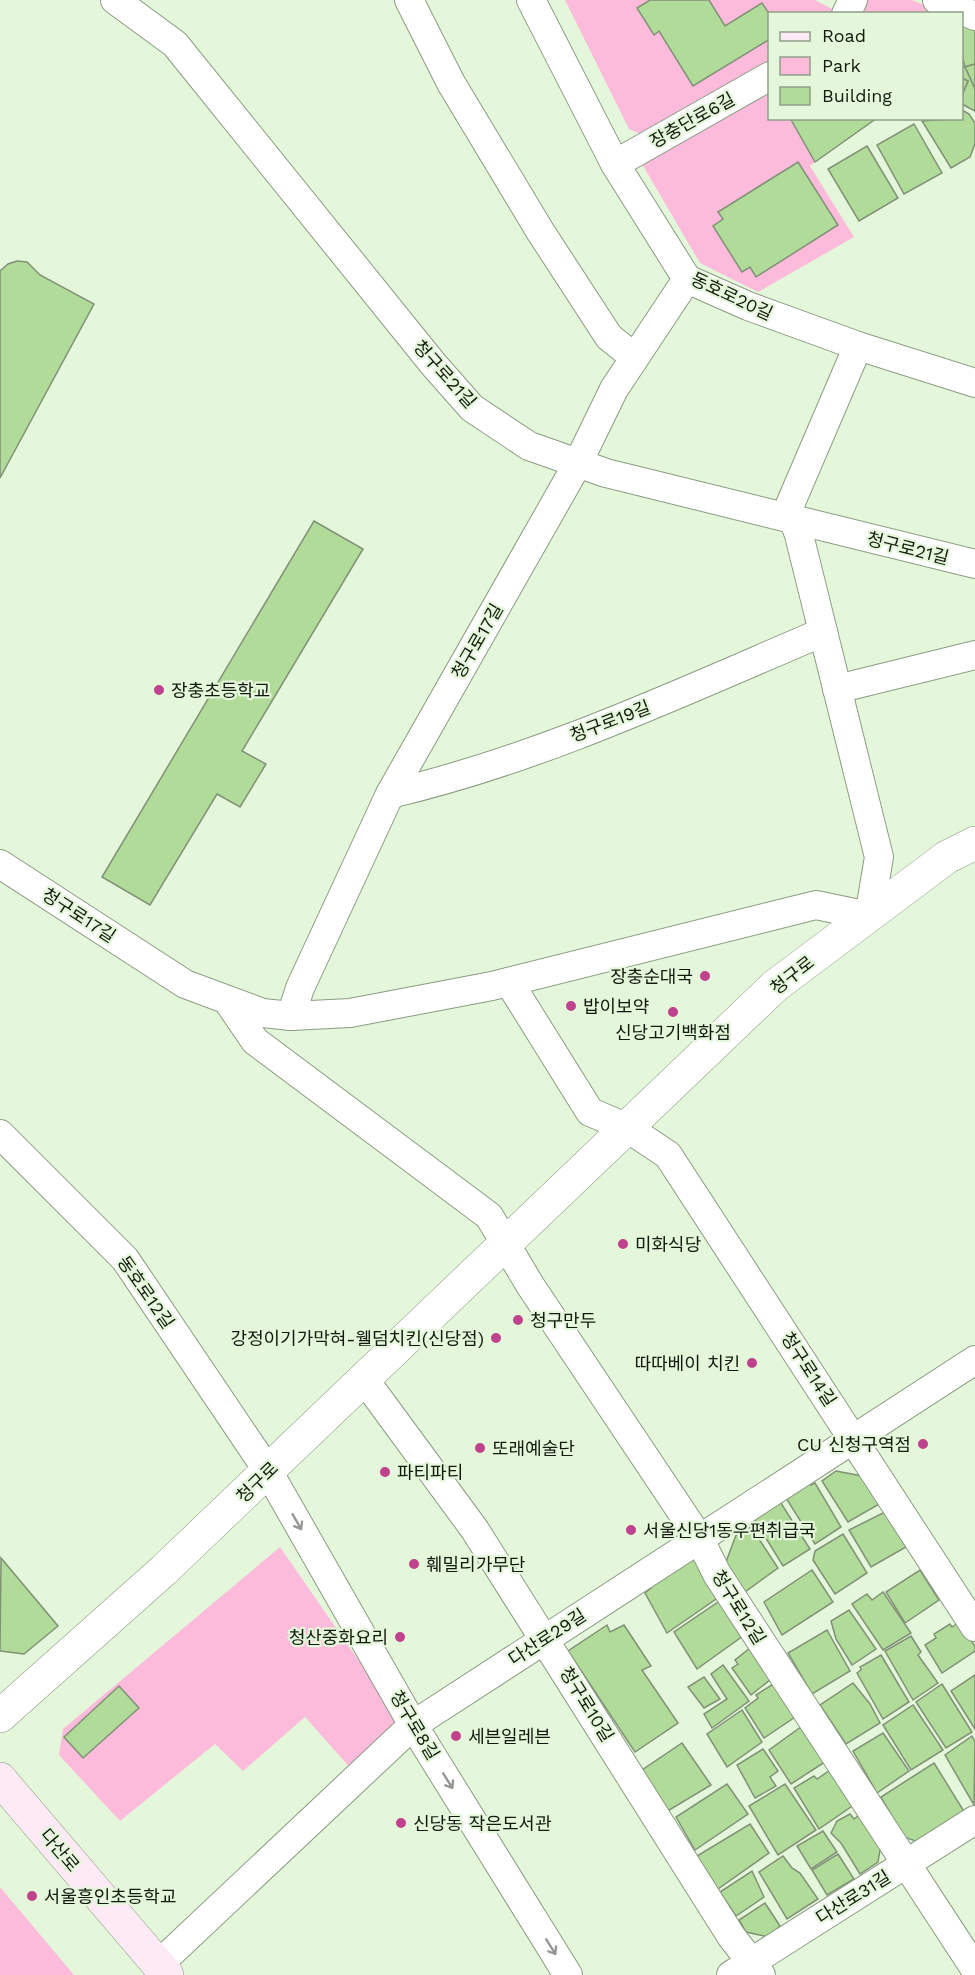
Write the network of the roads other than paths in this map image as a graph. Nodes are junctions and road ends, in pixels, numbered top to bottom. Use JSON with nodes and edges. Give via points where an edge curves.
{"nodes":[{"id":1,"x":116,"y":0,"type":"edge"},
{"id":2,"x":409,"y":0,"type":"edge"},
{"id":3,"x":531,"y":0,"type":"edge"},
{"id":4,"x":937,"y":0,"type":"edge"},
{"id":5,"x":975,"y":16,"type":"edge"},
{"id":6,"x":768,"y":77,"type":"edge"},
{"id":7,"x":615,"y":164,"type":"junction"},
{"id":8,"x":687,"y":279,"type":"junction"},
{"id":9,"x":858,"y":346,"type":"junction"},
{"id":10,"x":634,"y":357,"type":"junction"},
{"id":11,"x":975,"y":383,"type":"edge"},
{"id":12,"x":578,"y":463,"type":"junction"},
{"id":13,"x":793,"y":519,"type":"junction"},
{"id":14,"x":975,"y":564,"type":"edge"},
{"id":15,"x":823,"y":632,"type":"junction"},
{"id":16,"x":975,"y":655,"type":"edge"},
{"id":17,"x":837,"y":689,"type":"junction"},
{"id":18,"x":390,"y":794,"type":"junction"},
{"id":19,"x":975,"y":843,"type":"edge"},
{"id":20,"x":0,"y":864,"type":"edge"},
{"id":21,"x":869,"y":916,"type":"junction"},
{"id":22,"x":509,"y":982,"type":"junction"},
{"id":23,"x":227,"y":1000,"type":"junction"},
{"id":24,"x":291,"y":1016,"type":"junction"},
{"id":25,"x":626,"y":1127,"type":"junction"},
{"id":26,"x":0,"y":1134,"type":"edge"},
{"id":27,"x":507,"y":1242,"type":"junction"},
{"id":28,"x":975,"y":1360,"type":"edge"},
{"id":29,"x":364,"y":1379,"type":"junction"},
{"id":30,"x":854,"y":1437,"type":"junction"},
{"id":31,"x":268,"y":1471,"type":"junction"},
{"id":32,"x":699,"y":1538,"type":"junction"},
{"id":33,"x":975,"y":1626,"type":"edge"},
{"id":34,"x":545,"y":1638,"type":"junction"},
{"id":35,"x":0,"y":1716,"type":"edge"},
{"id":36,"x":413,"y":1725,"type":"junction"},
{"id":37,"x":0,"y":1779,"type":"edge"},
{"id":38,"x":975,"y":1820,"type":"edge"},
{"id":39,"x":906,"y":1864,"type":"junction"},
{"id":40,"x":975,"y":1969,"type":"edge"},
{"id":41,"x":163,"y":1970,"type":"edge"},
{"id":42,"x":748,"y":1970,"type":"edge"},
{"id":43,"x":568,"y":1975,"type":"edge"}],
"edges":[{"from":1,"to":12,"type":"street","name":"청구로21길","via":[[175,44],[472,408],[529,446]]},
{"from":2,"to":10,"type":"street","via":[[451,83],[540,231],[609,336]]},
{"from":3,"to":7,"type":"street","name":"동호로20길"},
{"from":4,"to":5,"type":"street"},
{"from":6,"to":7,"type":"street","name":"장충단로6길"},
{"from":7,"to":8,"type":"street","name":"동호로20길"},
{"from":8,"to":9,"type":"street","name":"동호로20길"},
{"from":8,"to":10,"type":"street","name":"청구로17길"},
{"from":9,"to":11,"type":"street","name":"동호로20길"},
{"from":9,"to":13,"type":"street","via":[[789,507]]},
{"from":10,"to":12,"type":"street","name":"청구로17길"},
{"from":12,"to":13,"type":"street","name":"청구로21길"},
{"from":12,"to":18,"type":"street","name":"청구로17길"},
{"from":13,"to":14,"type":"street","name":"청구로21길"},
{"from":13,"to":15,"type":"street"},
{"from":15,"to":17,"type":"street"},
{"from":15,"to":18,"type":"street","name":"청구로19길","via":[[529,753],[439,783]]},
{"from":16,"to":17,"type":"street"},
{"from":17,"to":21,"type":"street","via":[[879,857]]},
{"from":18,"to":24,"type":"street","name":"청구로17길","via":[[300,988]]},
{"from":19,"to":21,"type":"street","name":"청구로","via":[[947,857]]},
{"from":20,"to":23,"type":"street","name":"청구로17길","via":[[185,984]]},
{"from":21,"to":22,"type":"street","name":"청구로17길","via":[[816,905]]},
{"from":21,"to":25,"type":"street","name":"청구로","via":[[775,987]]},
{"from":22,"to":24,"type":"street","name":"청구로17길","via":[[350,1013]]},
{"from":22,"to":25,"type":"street","via":[[590,1112]]},
{"from":23,"to":24,"type":"street","name":"청구로17길","via":[[263,1013]]},
{"from":23,"to":27,"type":"street","via":[[255,1041],[489,1216]]},
{"from":25,"to":27,"type":"street","name":"청구로"},
{"from":25,"to":30,"type":"street","name":"청구로14길","via":[[668,1155]]},
{"from":26,"to":31,"type":"street","name":"동호로12길","via":[[125,1259]]},
{"from":27,"to":29,"type":"street","name":"청구로"},
{"from":27,"to":32,"type":"street","name":"청구로12길","via":[[530,1285]]},
{"from":28,"to":30,"type":"street","name":"다산로29길"},
{"from":29,"to":31,"type":"street","name":"청구로"},
{"from":29,"to":34,"type":"street","name":"청구로10길","via":[[475,1530]]},
{"from":30,"to":32,"type":"street","name":"다산로29길"},
{"from":30,"to":33,"type":"street","name":"청구로14길"},
{"from":31,"to":35,"type":"street","name":"청구로"},
{"from":31,"to":36,"type":"street","name":"청구로8길","one_way":true},
{"from":32,"to":34,"type":"street","name":"다산로29길"},
{"from":32,"to":39,"type":"street","name":"청구로12길","via":[[717,1574]]},
{"from":34,"to":36,"type":"street","name":"다산로29길"},
{"from":34,"to":42,"type":"street","name":"청구로10길","via":[[731,1936]]},
{"from":36,"to":41,"type":"street","name":"다산로29길"},
{"from":36,"to":43,"type":"street","name":"청구로8길","one_way":true},
{"from":37,"to":41,"type":"main road","name":"다산로"},
{"from":38,"to":39,"type":"street","name":"다산로31길"},
{"from":39,"to":40,"type":"street","name":"청구로12길"},
{"from":39,"to":42,"type":"street","name":"다산로31길"}]}
